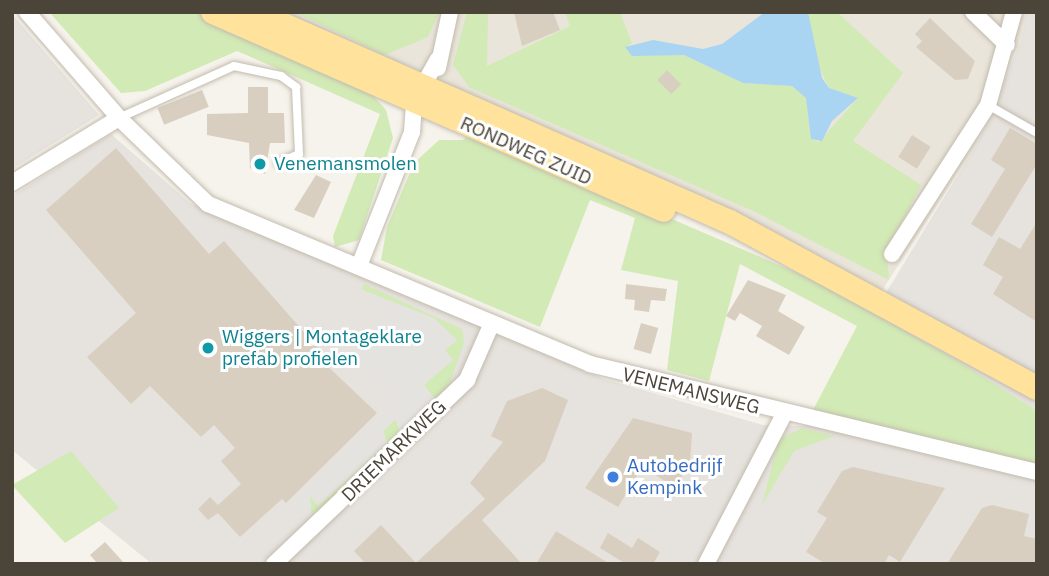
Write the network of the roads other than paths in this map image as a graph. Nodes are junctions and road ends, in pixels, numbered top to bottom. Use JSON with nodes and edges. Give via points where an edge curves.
{"nodes":[{"id":1,"x":27,"y":12,"type":"edge"},
{"id":2,"x":213,"y":12,"type":"edge"},
{"id":3,"x":254,"y":12,"type":"edge"},
{"id":4,"x":450,"y":12,"type":"edge"},
{"id":5,"x":973,"y":12,"type":"edge"},
{"id":6,"x":1014,"y":12,"type":"edge"},
{"id":7,"x":1007,"y":45,"type":"junction"},
{"id":8,"x":426,"y":97,"type":"junction"},
{"id":9,"x":988,"y":105,"type":"junction"},
{"id":10,"x":119,"y":118,"type":"junction"},
{"id":11,"x":1037,"y":133,"type":"edge"},
{"id":12,"x":279,"y":163,"type":"dead end"},
{"id":13,"x":12,"y":183,"type":"edge"},
{"id":14,"x":892,"y":254,"type":"dead end"},
{"id":15,"x":359,"y":266,"type":"junction"},
{"id":16,"x":878,"y":304,"type":"junction"},
{"id":17,"x":492,"y":323,"type":"junction"},
{"id":18,"x":1037,"y":388,"type":"edge"},
{"id":19,"x":1037,"y":406,"type":"edge"},
{"id":20,"x":784,"y":414,"type":"junction"},
{"id":21,"x":1037,"y":472,"type":"edge"},
{"id":22,"x":274,"y":564,"type":"edge"},
{"id":23,"x":706,"y":564,"type":"edge"}],
"edges":[{"from":1,"to":10,"type":"street","name":"VENEMANSWEG"},
{"from":2,"to":8,"type":"main road","name":"RONDWEG ZUID"},
{"from":3,"to":8,"type":"main road","name":"RONDWEG ZUID"},
{"from":4,"to":8,"type":"street"},
{"from":5,"to":7,"type":"street"},
{"from":6,"to":7,"type":"street"},
{"from":7,"to":9,"type":"street"},
{"from":8,"to":15,"type":"street"},
{"from":8,"to":16,"type":"main road","name":"RONDWEG ZUID","via":[[730,222]]},
{"from":9,"to":11,"type":"lane"},
{"from":9,"to":14,"type":"street"},
{"from":10,"to":12,"type":"lane","via":[[234,66],[281,76],[296,87],[299,154]]},
{"from":10,"to":13,"type":"street"},
{"from":10,"to":15,"type":"street","name":"VENEMANSWEG","via":[[208,204]]},
{"from":15,"to":17,"type":"street","name":"VENEMANSWEG"},
{"from":16,"to":18,"type":"main road","name":"RONDWEG ZUID"},
{"from":16,"to":19,"type":"main road","name":"RONDWEG ZUID"},
{"from":17,"to":20,"type":"street","name":"VENEMANSWEG","via":[[590,364]]},
{"from":17,"to":22,"type":"street","name":"DRIEMARKWEG","via":[[467,380]]},
{"from":20,"to":21,"type":"street","name":"VENEMANSWEG"},
{"from":20,"to":23,"type":"street"}]}
